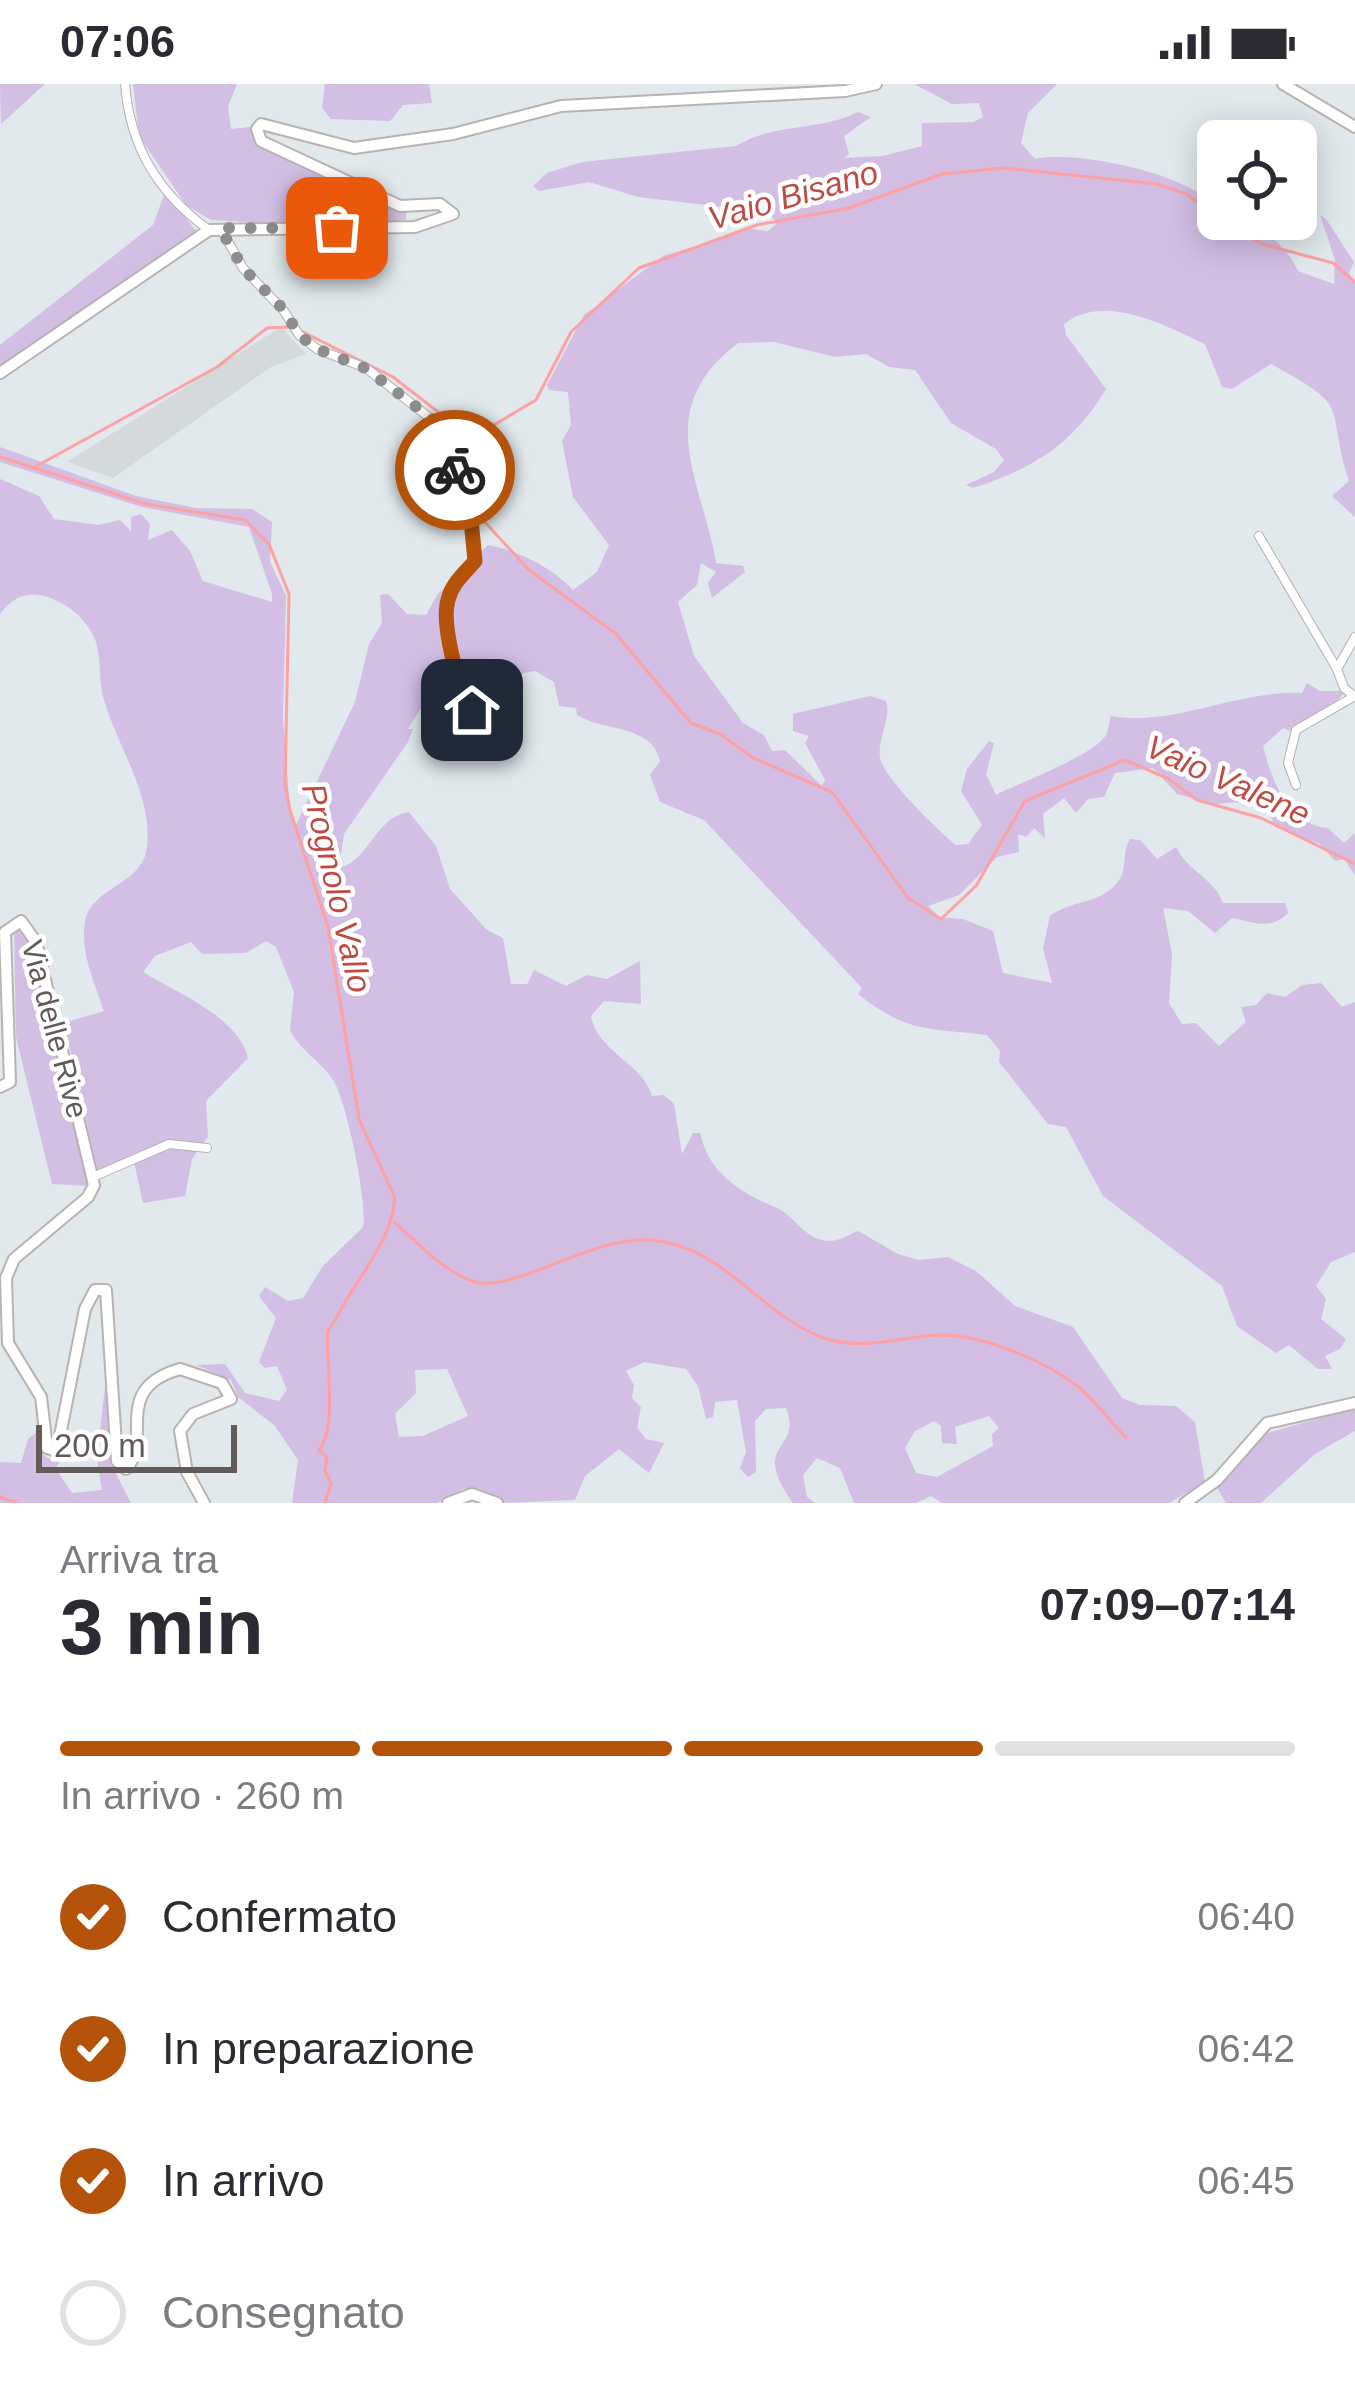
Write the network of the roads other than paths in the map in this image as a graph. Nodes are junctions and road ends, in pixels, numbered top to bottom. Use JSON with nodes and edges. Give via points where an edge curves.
{"nodes":[{"id":1,"x":125,"y":84,"type":"edge"},
{"id":2,"x":876,"y":84,"type":"edge"},
{"id":3,"x":1283,"y":84,"type":"edge"},
{"id":4,"x":1355,"y":127,"type":"edge"},
{"id":5,"x":215,"y":229,"type":"junction"},
{"id":6,"x":0,"y":373,"type":"edge"},
{"id":7,"x":1259,"y":536,"type":"dead end"},
{"id":8,"x":1355,"y":637,"type":"edge"},
{"id":9,"x":1337,"y":669,"type":"junction"},
{"id":10,"x":1355,"y":696,"type":"edge"},
{"id":11,"x":472,"y":710,"type":"dead end"},
{"id":12,"x":1296,"y":785,"type":"dead end"},
{"id":13,"x":0,"y":1087,"type":"edge"},
{"id":14,"x":207,"y":1148,"type":"dead end"},
{"id":15,"x":93,"y":1177,"type":"junction"},
{"id":16,"x":1355,"y":1402,"type":"edge"},
{"id":17,"x":204,"y":1503,"type":"edge"},
{"id":18,"x":448,"y":1503,"type":"edge"},
{"id":19,"x":497,"y":1503,"type":"edge"},
{"id":20,"x":1185,"y":1503,"type":"edge"}],
"edges":[{"from":1,"to":5,"type":"street","via":[[134,142],[179,206]]},
{"from":2,"to":5,"type":"street","via":[[561,106],[354,148],[267,122],[256,129],[261,140],[400,206],[440,204],[453,214],[415,227]]},
{"from":3,"to":4,"type":"street"},
{"from":5,"to":6,"type":"street"},
{"from":5,"to":11,"type":"street","via":[[299,335],[365,368],[453,436],[476,551],[448,596],[445,619]]},
{"from":7,"to":9,"type":"street"},
{"from":8,"to":9,"type":"street"},
{"from":9,"to":10,"type":"street"},
{"from":10,"to":12,"type":"street","via":[[1296,730],[1288,763]]},
{"from":13,"to":15,"type":"street","name":"Via delle Rive","via":[[10,1082],[5,932],[21,921],[37,942]]},
{"from":14,"to":15,"type":"street","via":[[169,1144]]},
{"from":15,"to":17,"type":"street","via":[[88,1197],[9,1268],[8,1343],[41,1397],[47,1448],[56,1451],[85,1309],[95,1290],[106,1290],[117,1461],[126,1469],[137,1403],[158,1379],[180,1369],[223,1383],[231,1399],[193,1414],[180,1431],[187,1472]]},
{"from":16,"to":20,"type":"street","via":[[1268,1423]]},
{"from":18,"to":19,"type":"street","via":[[472,1495]]}]}
